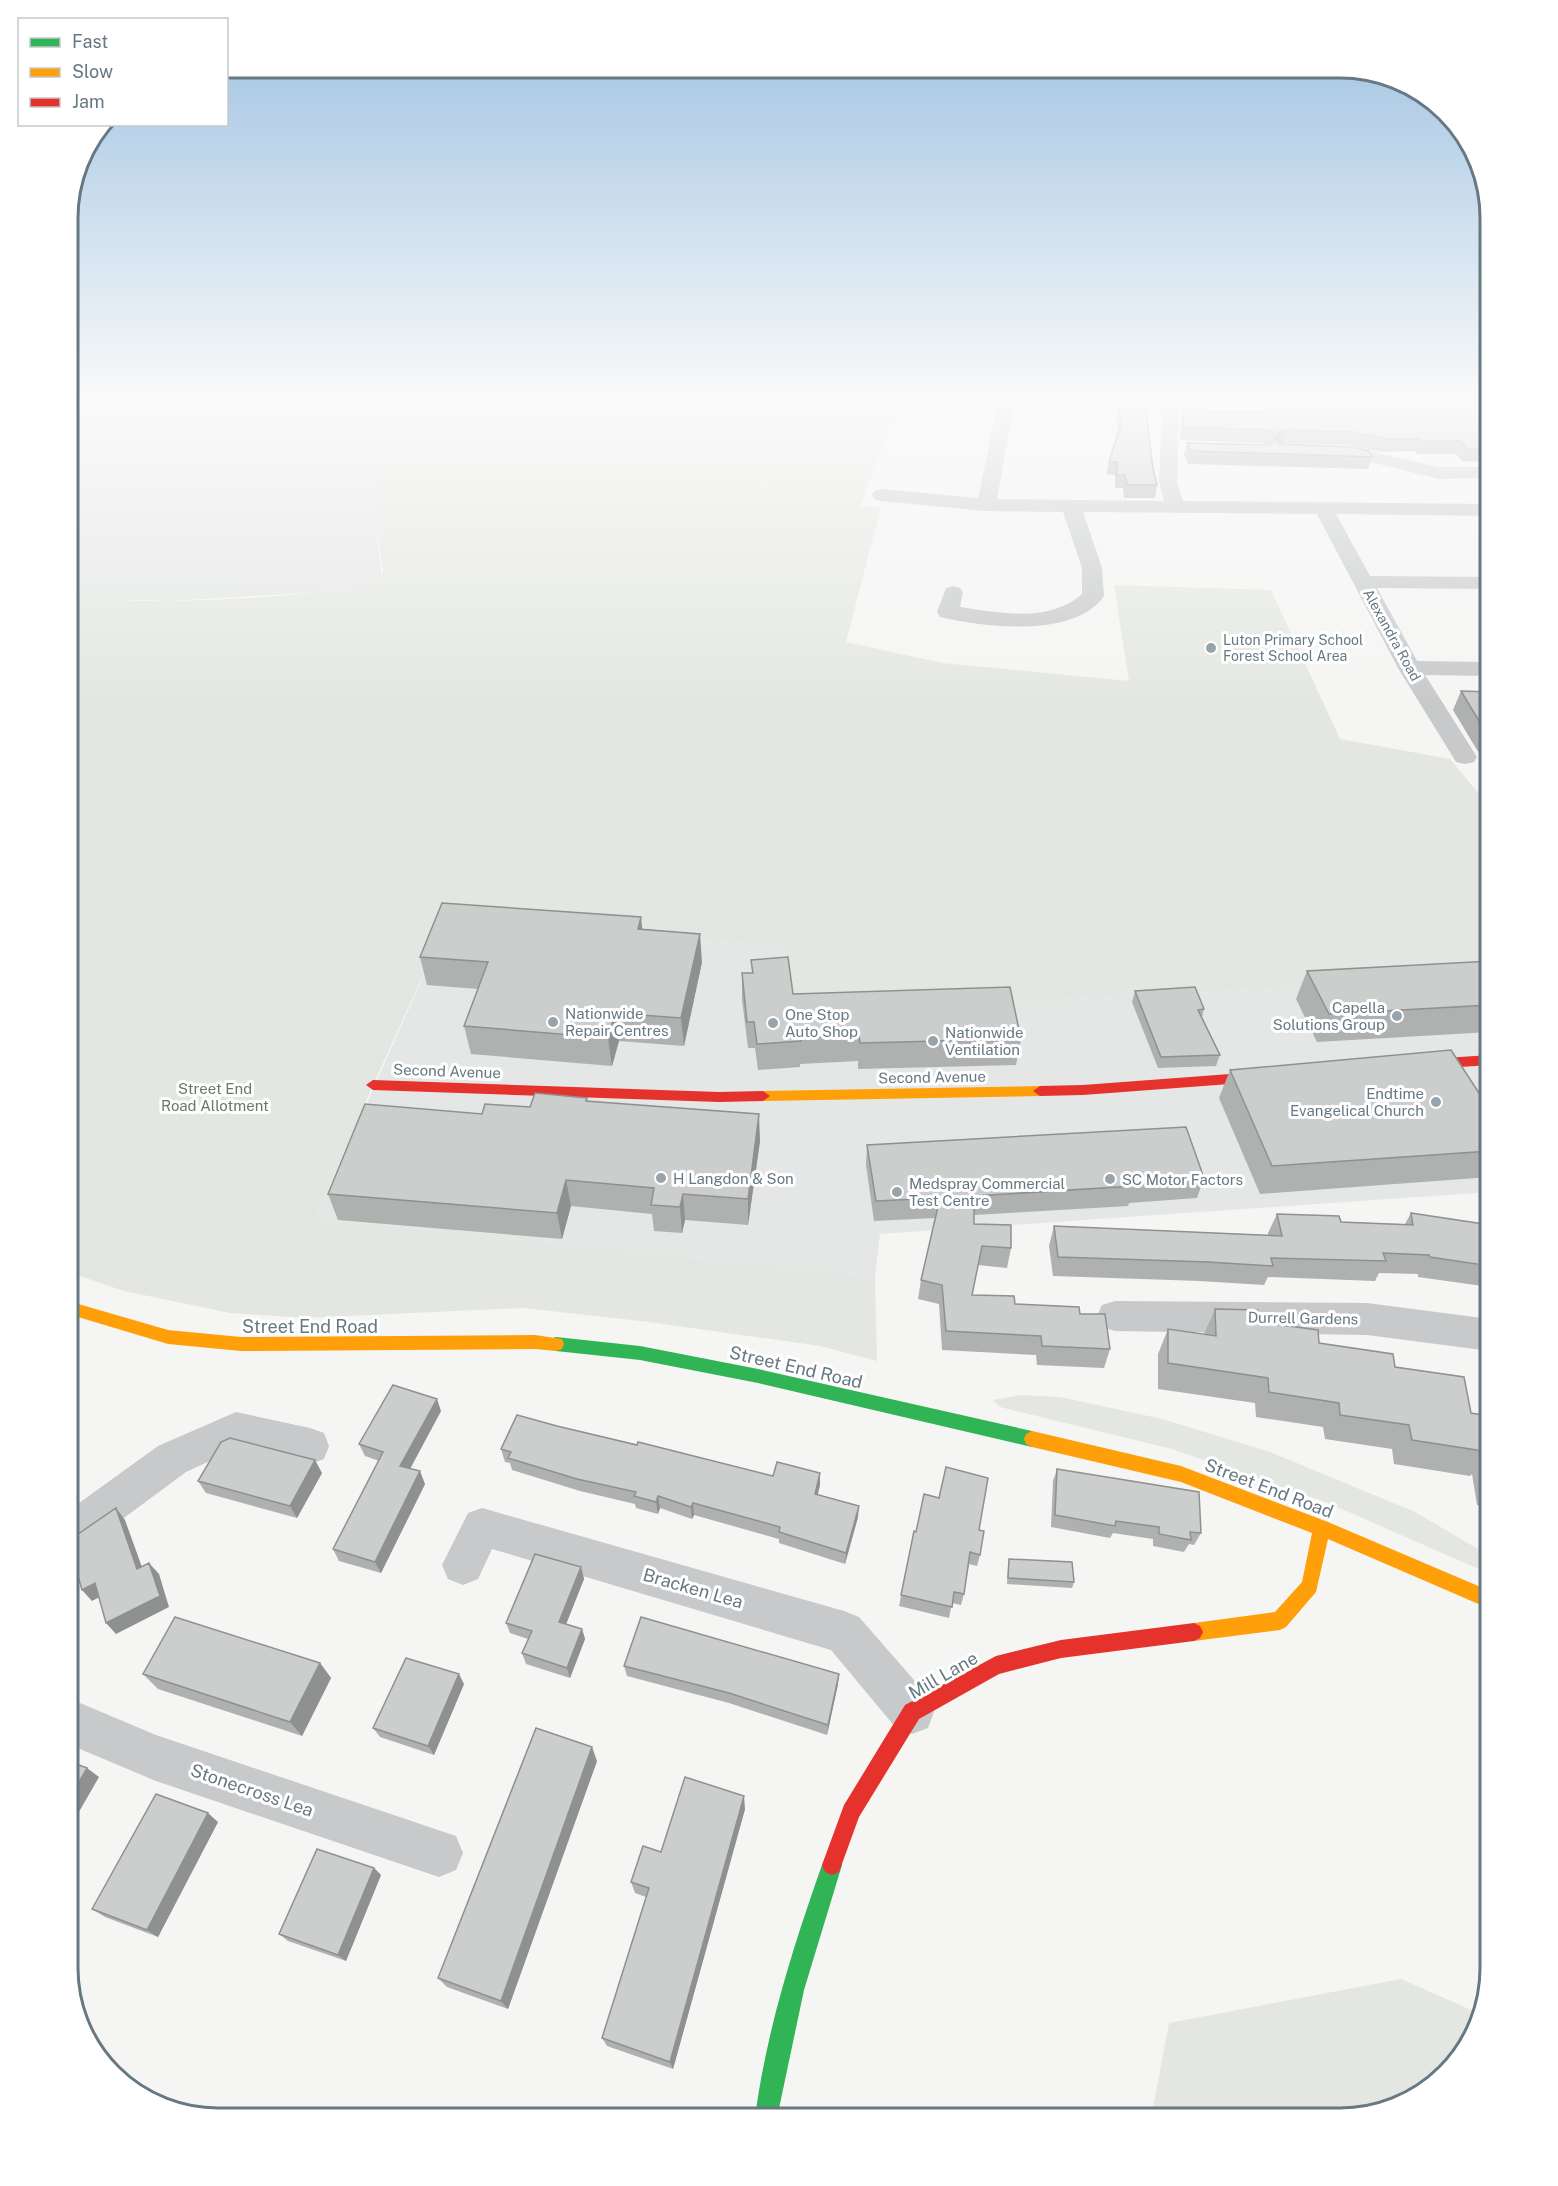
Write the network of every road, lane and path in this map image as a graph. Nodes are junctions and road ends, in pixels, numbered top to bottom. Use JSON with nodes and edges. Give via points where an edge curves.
{"nodes":[{"id":1,"x":934,"y":500,"type":"edge"},
{"id":2,"x":987,"y":500,"type":"edge"},
{"id":3,"x":1173,"y":500,"type":"edge"},
{"id":4,"x":986,"y":505,"type":"junction"},
{"id":5,"x":1071,"y":506,"type":"junction"},
{"id":6,"x":1175,"y":507,"type":"junction"},
{"id":7,"x":1324,"y":510,"type":"junction"},
{"id":8,"x":1480,"y":510,"type":"edge"},
{"id":9,"x":1363,"y":582,"type":"junction"},
{"id":10,"x":1480,"y":583,"type":"edge"},
{"id":11,"x":953,"y":592,"type":"dead end"},
{"id":12,"x":1409,"y":668,"type":"junction"},
{"id":13,"x":1480,"y":669,"type":"edge"},
{"id":14,"x":1465,"y":757,"type":"dead end"},
{"id":15,"x":1480,"y":1061,"type":"edge"},
{"id":16,"x":1395,"y":1067,"type":"edge"},
{"id":17,"x":1280,"y":1076,"type":"edge"},
{"id":18,"x":373,"y":1085,"type":"dead end"},
{"id":19,"x":78,"y":1311,"type":"edge"},
{"id":20,"x":1114,"y":1316,"type":"dead end"},
{"id":21,"x":1480,"y":1334,"type":"edge"},
{"id":22,"x":310,"y":1446,"type":"dead end"},
{"id":23,"x":78,"y":1528,"type":"edge"},
{"id":24,"x":1322,"y":1528,"type":"junction"},
{"id":25,"x":463,"y":1565,"type":"dead end"},
{"id":26,"x":1480,"y":1595,"type":"edge"},
{"id":27,"x":912,"y":1712,"type":"junction"},
{"id":28,"x":78,"y":1726,"type":"edge"},
{"id":29,"x":439,"y":1853,"type":"dead end"},
{"id":30,"x":768,"y":2108,"type":"edge"}],
"edges":[{"from":1,"to":4,"type":"street"},
{"from":2,"to":4,"type":"street"},
{"from":3,"to":6,"type":"street"},
{"from":4,"to":5,"type":"street"},
{"from":5,"to":6,"type":"street"},
{"from":5,"to":11,"type":"street","via":[[1094,575],[1093,596],[1085,605],[1057,616],[1005,620],[948,612]]},
{"from":6,"to":7,"type":"street"},
{"from":7,"to":8,"type":"street"},
{"from":7,"to":9,"type":"street","name":"Alexandra Road"},
{"from":9,"to":10,"type":"street"},
{"from":9,"to":12,"type":"street","name":"Alexandra Road"},
{"from":12,"to":13,"type":"street"},
{"from":12,"to":14,"type":"street","name":"Alexandra Road"},
{"from":15,"to":16,"type":"street"},
{"from":17,"to":18,"type":"street","name":"Second Avenue","via":[[1083,1090],[719,1097]]},
{"from":19,"to":24,"type":"street","name":"Street End Road","via":[[168,1337],[241,1344],[535,1342],[640,1353],[758,1376],[1181,1474]]},
{"from":20,"to":21,"type":"street","name":"Durrell Gardens","via":[[1367,1319]]},
{"from":22,"to":23,"type":"street","via":[[236,1430],[172,1459]]},
{"from":24,"to":26,"type":"street","name":"Street End Road"},
{"from":24,"to":27,"type":"street","name":"Mill Lane","via":[[1310,1586],[1280,1621],[1061,1649],[996,1665]]},
{"from":25,"to":27,"type":"street","name":"Bracken Lea","via":[[482,1527],[844,1632]]},
{"from":27,"to":30,"type":"street","name":"Mill Lane","via":[[851,1812],[809,1930]]},
{"from":28,"to":29,"type":"street","name":"Stonecross Lea","via":[[156,1758]]}]}
